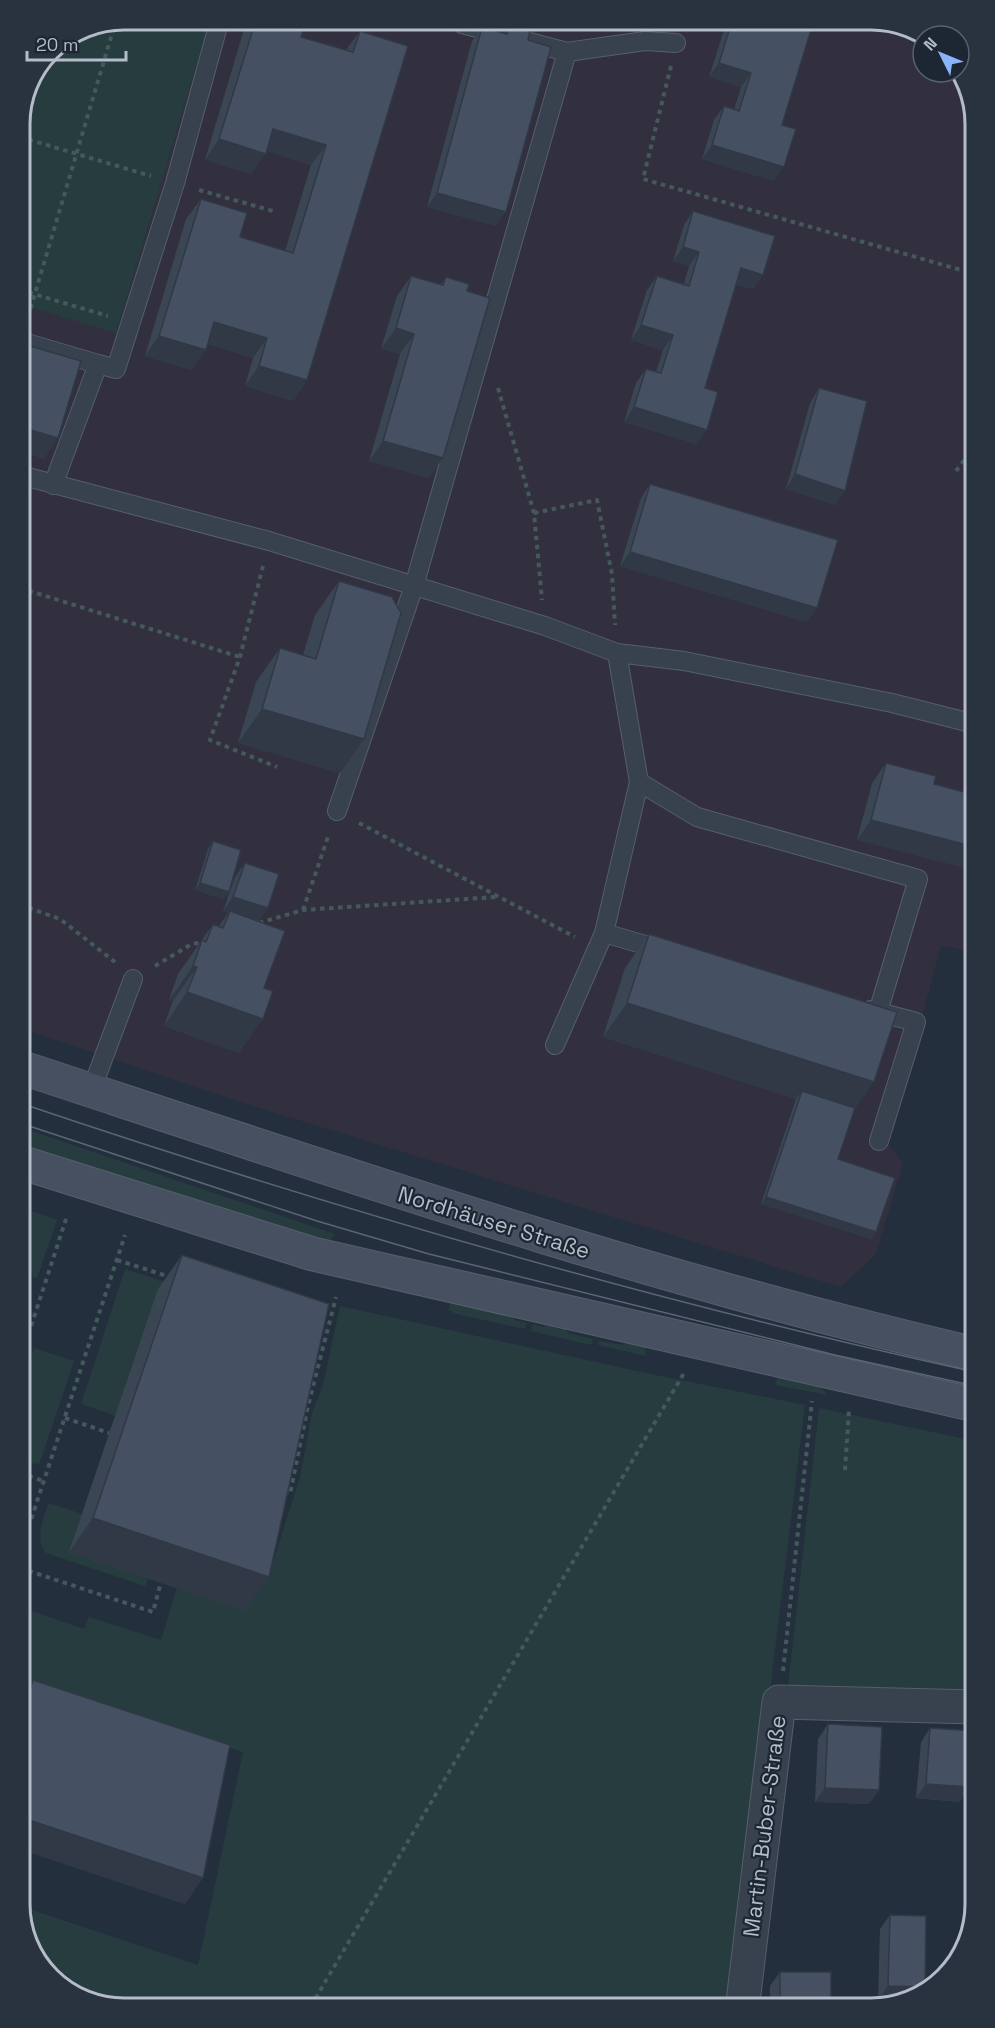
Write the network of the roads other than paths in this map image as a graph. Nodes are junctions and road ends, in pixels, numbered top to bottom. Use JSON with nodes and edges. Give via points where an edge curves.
{"nodes":[{"id":1,"x":217,"y":30,"type":"edge"},
{"id":2,"x":484,"y":30,"type":"edge"},
{"id":3,"x":676,"y":43,"type":"road end"},
{"id":4,"x":567,"y":52,"type":"junction"},
{"id":5,"x":30,"y":344,"type":"edge"},
{"id":6,"x":98,"y":364,"type":"junction"},
{"id":7,"x":30,"y":478,"type":"edge"},
{"id":8,"x":53,"y":485,"type":"junction"},
{"id":9,"x":414,"y":586,"type":"junction"},
{"id":10,"x":617,"y":653,"type":"junction"},
{"id":11,"x":965,"y":721,"type":"edge"},
{"id":12,"x":639,"y":782,"type":"junction"},
{"id":13,"x":337,"y":811,"type":"road end"},
{"id":14,"x":602,"y":941,"type":"junction"},
{"id":15,"x":684,"y":956,"type":"edge"},
{"id":16,"x":133,"y":979,"type":"road end"},
{"id":17,"x":855,"y":1005,"type":"edge"},
{"id":18,"x":878,"y":1012,"type":"junction"},
{"id":19,"x":555,"y":1045,"type":"dead end"},
{"id":20,"x":30,"y":1070,"type":"edge"},
{"id":21,"x":91,"y":1091,"type":"junction"},
{"id":22,"x":879,"y":1141,"type":"dead end"},
{"id":23,"x":30,"y":1165,"type":"edge"},
{"id":24,"x":965,"y":1352,"type":"edge"},
{"id":25,"x":965,"y":1403,"type":"edge"},
{"id":26,"x":965,"y":1707,"type":"edge"},
{"id":27,"x":743,"y":1998,"type":"edge"}],
"edges":[{"from":1,"to":6,"type":"lane","via":[[175,183],[116,369]]},
{"from":2,"to":4,"type":"lane"},
{"from":3,"to":4,"type":"lane","via":[[645,41]]},
{"from":4,"to":9,"type":"lane"},
{"from":5,"to":6,"type":"lane"},
{"from":6,"to":8,"type":"lane"},
{"from":7,"to":8,"type":"lane"},
{"from":8,"to":9,"type":"lane","via":[[269,541]]},
{"from":9,"to":10,"type":"lane","via":[[545,626]]},
{"from":9,"to":13,"type":"lane"},
{"from":10,"to":11,"type":"lane","via":[[696,663]]},
{"from":10,"to":12,"type":"lane"},
{"from":12,"to":14,"type":"lane"},
{"from":12,"to":18,"type":"lane","via":[[697,817],[918,879]]},
{"from":14,"to":15,"type":"lane"},
{"from":14,"to":19,"type":"lane"},
{"from":16,"to":21,"type":"lane"},
{"from":17,"to":18,"type":"lane"},
{"from":18,"to":22,"type":"lane","via":[[916,1022]]},
{"from":20,"to":21,"type":"main road","name":"Nordhäuser Straße"},
{"from":21,"to":24,"type":"main road","name":"Nordhäuser Straße","via":[[637,1266]]},
{"from":23,"to":25,"type":"main road","via":[[313,1254]]},
{"from":26,"to":27,"type":"street","name":"Martin-Buber-Straße","via":[[780,1702]]}]}
